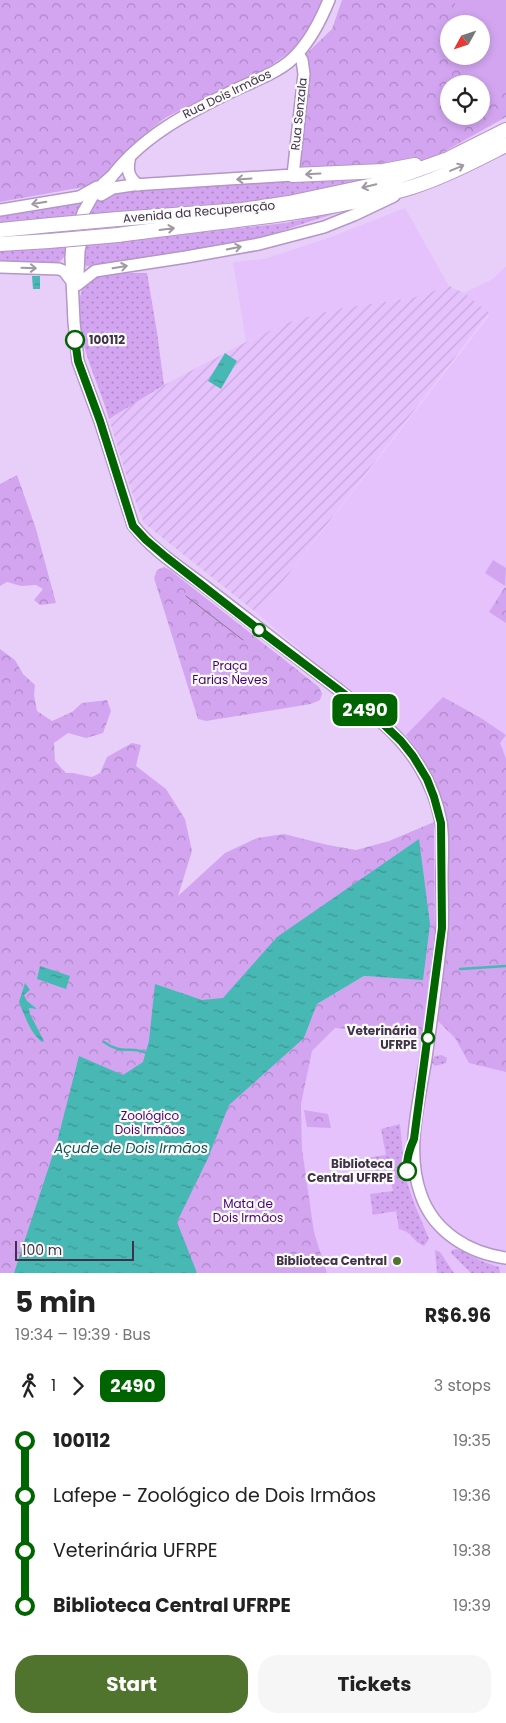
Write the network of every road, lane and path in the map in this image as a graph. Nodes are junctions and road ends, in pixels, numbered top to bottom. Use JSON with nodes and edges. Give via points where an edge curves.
{"nodes":[{"id":1,"x":329,"y":0,"type":"edge"},
{"id":2,"x":298,"y":54,"type":"junction"},
{"id":3,"x":506,"y":130,"type":"edge"},
{"id":4,"x":506,"y":145,"type":"edge"},
{"id":5,"x":130,"y":156,"type":"junction"},
{"id":6,"x":448,"y":159,"type":"junction"},
{"id":7,"x":293,"y":175,"type":"junction"},
{"id":8,"x":107,"y":181,"type":"junction"},
{"id":9,"x":138,"y":185,"type":"junction"},
{"id":10,"x":412,"y":187,"type":"junction"},
{"id":11,"x":78,"y":197,"type":"junction"},
{"id":12,"x":97,"y":199,"type":"junction"},
{"id":13,"x":86,"y":208,"type":"junction"},
{"id":14,"x":0,"y":210,"type":"edge"},
{"id":15,"x":0,"y":230,"type":"edge"},
{"id":16,"x":0,"y":244,"type":"edge"},
{"id":17,"x":75,"y":261,"type":"junction"},
{"id":18,"x":0,"y":267,"type":"edge"},
{"id":19,"x":58,"y":269,"type":"junction"},
{"id":20,"x":95,"y":271,"type":"junction"},
{"id":21,"x":74,"y":287,"type":"junction"},
{"id":22,"x":506,"y":1258,"type":"edge"}],
"edges":[{"from":1,"to":2,"type":"main road","name":"Rua Dois Irmãos"},
{"from":2,"to":5,"type":"main road","name":"Rua Dois Irmãos","via":[[266,76],[172,122]]},
{"from":2,"to":7,"type":"main road","name":"Rua Senzala","via":[[304,74]]},
{"from":3,"to":6,"type":"highway","name":"Avenida da Recuperação"},
{"from":10,"to":4,"type":"highway","name":"Avenida da Recuperação","one_way":true},
{"from":5,"to":8,"type":"main road","name":"Rua Dois Irmãos"},
{"from":5,"to":9,"type":"main road","via":[[128,171]]},
{"from":6,"to":7,"type":"highway","one_way":true,"via":[[383,170]]},
{"from":6,"to":15,"type":"highway","name":"Avenida da Recuperação","one_way":true,"bridge":true,"via":[[378,184],[289,203],[242,210]]},
{"from":7,"to":9,"type":"main road","one_way":true},
{"from":8,"to":11,"type":"main road","name":"Rua Dois Irmãos"},
{"from":8,"to":12,"type":"main road","name":"Rua Dois Irmãos"},
{"from":8,"to":13,"type":"main road","name":"Rua Dois Irmãos"},
{"from":9,"to":12,"type":"main road","via":[[113,188]]},
{"from":16,"to":10,"type":"highway","name":"Avenida da Recuperação","one_way":true,"bridge":true,"via":[[251,220]]},
{"from":20,"to":10,"type":"main road","name":"Avenida da Recuperação","one_way":true,"via":[[259,244],[294,235],[354,215]]},
{"from":11,"to":13,"type":"main road","via":[[87,200]]},
{"from":11,"to":14,"type":"main road","one_way":true},
{"from":12,"to":17,"type":"main road","name":"Rua Dois Irmãos","via":[[90,209]]},
{"from":13,"to":17,"type":"main road","name":"Rua Dois Irmãos","via":[[72,244]]},
{"from":17,"to":19,"type":"main road"},
{"from":17,"to":20,"type":"main road","via":[[86,270]]},
{"from":17,"to":21,"type":"main road","name":"Rua Dois Irmãos"},
{"from":18,"to":19,"type":"main road","one_way":true},
{"from":19,"to":21,"type":"main road","via":[[64,271]]},
{"from":20,"to":21,"type":"main road"},
{"from":21,"to":22,"type":"main road","name":"Rua Dois Irmãos","via":[[78,361],[133,526],[166,557],[380,721],[401,741],[427,779],[441,823],[442,928],[414,1139],[416,1180],[427,1209],[454,1239],[470,1248]]}]}
